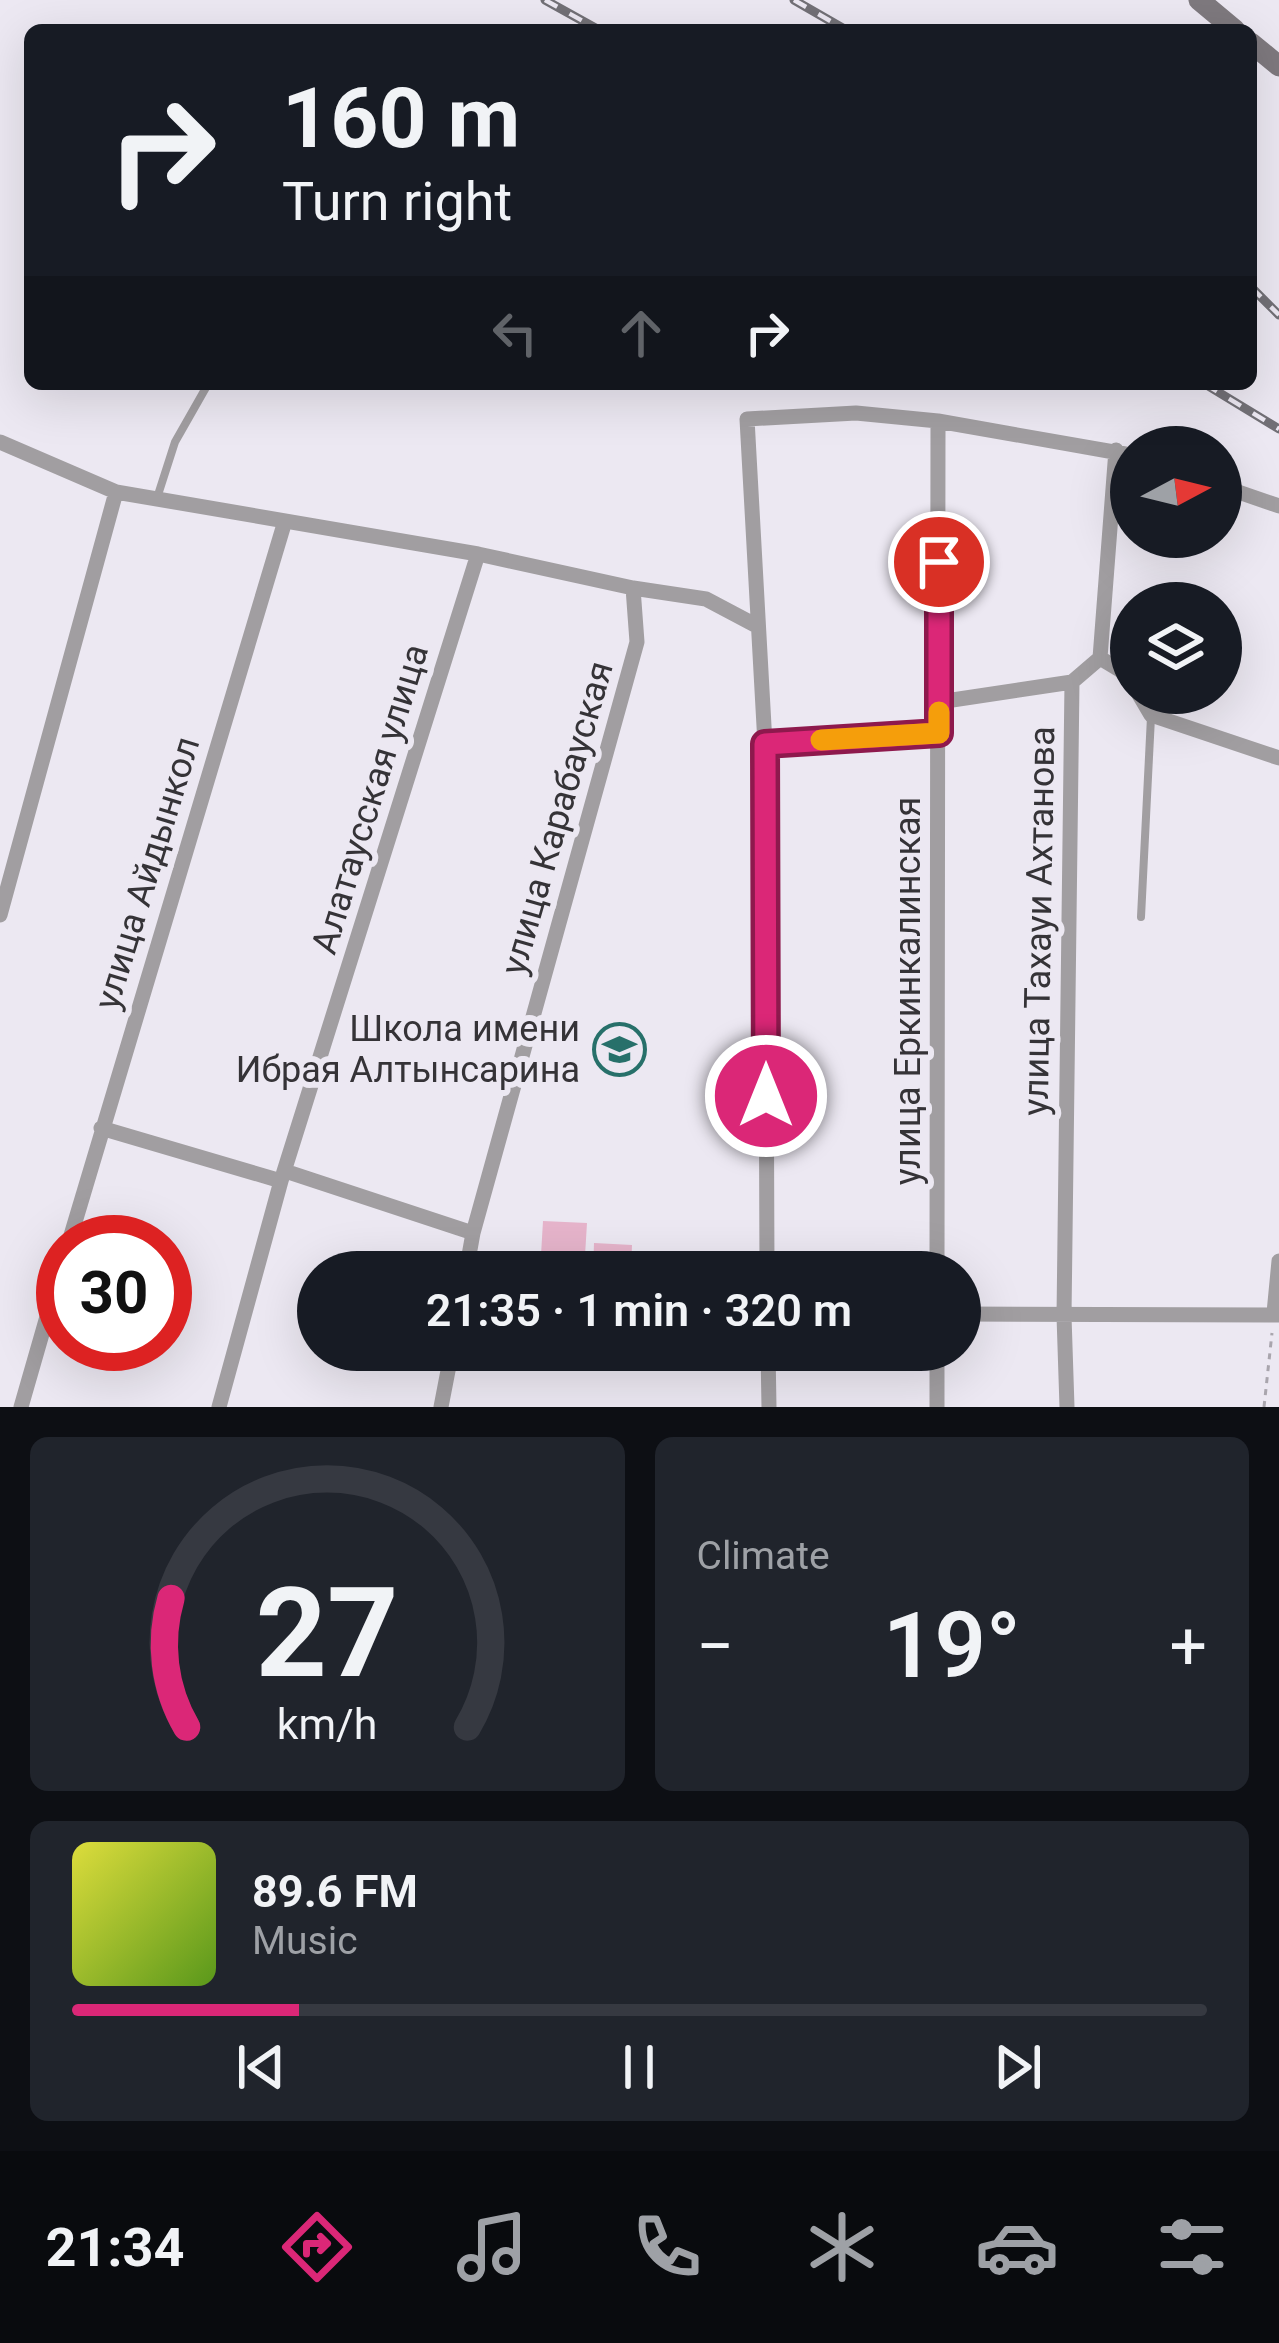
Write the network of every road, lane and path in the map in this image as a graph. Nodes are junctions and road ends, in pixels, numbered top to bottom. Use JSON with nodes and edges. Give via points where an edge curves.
{"nodes":[{"id":1,"x":1199,"y":0,"type":"edge"},
{"id":2,"x":1228,"y":24,"type":"edge"},
{"id":3,"x":204,"y":390,"type":"edge"},
{"id":4,"x":938,"y":422,"type":"junction"},
{"id":5,"x":0,"y":442,"type":"edge"},
{"id":6,"x":1110,"y":451,"type":"edge"},
{"id":7,"x":116,"y":492,"type":"junction"},
{"id":8,"x":1242,"y":493,"type":"edge"},
{"id":9,"x":156,"y":499,"type":"junction"},
{"id":10,"x":1279,"y":506,"type":"edge"},
{"id":11,"x":285,"y":521,"type":"junction"},
{"id":12,"x":478,"y":554,"type":"junction"},
{"id":13,"x":1112,"y":558,"type":"edge"},
{"id":14,"x":633,"y":588,"type":"junction"},
{"id":15,"x":758,"y":626,"type":"junction"},
{"id":16,"x":1100,"y":658,"type":"junction"},
{"id":17,"x":1110,"y":664,"type":"edge"},
{"id":18,"x":1072,"y":682,"type":"junction"},
{"id":19,"x":940,"y":702,"type":"junction"},
{"id":20,"x":1151,"y":716,"type":"joint"},
{"id":21,"x":939,"y":733,"type":"junction"},
{"id":22,"x":765,"y":744,"type":"junction"},
{"id":23,"x":1279,"y":758,"type":"edge"},
{"id":24,"x":0,"y":915,"type":"edge"},
{"id":25,"x":1141,"y":917,"type":"dead end"},
{"id":26,"x":101,"y":1127,"type":"junction"},
{"id":27,"x":283,"y":1176,"type":"junction"},
{"id":28,"x":77,"y":1215,"type":"edge"},
{"id":29,"x":473,"y":1233,"type":"junction"},
{"id":30,"x":470,"y":1251,"type":"edge"},
{"id":31,"x":767,"y":1251,"type":"edge"},
{"id":32,"x":937,"y":1251,"type":"edge"},
{"id":33,"x":1279,"y":1261,"type":"edge"},
{"id":34,"x":981,"y":1314,"type":"edge"},
{"id":35,"x":1276,"y":1314,"type":"edge"},
{"id":36,"x":1064,"y":1316,"type":"junction"},
{"id":37,"x":36,"y":1355,"type":"edge"},
{"id":38,"x":448,"y":1371,"type":"edge"},
{"id":39,"x":768,"y":1371,"type":"edge"},
{"id":40,"x":937,"y":1371,"type":"edge"},
{"id":41,"x":21,"y":1407,"type":"edge"},
{"id":42,"x":219,"y":1407,"type":"edge"},
{"id":43,"x":441,"y":1407,"type":"edge"},
{"id":44,"x":769,"y":1407,"type":"edge"},
{"id":45,"x":937,"y":1407,"type":"edge"},
{"id":46,"x":1066,"y":1407,"type":"edge"},
{"id":47,"x":1264,"y":1407,"type":"edge"}],
"edges":[{"from":1,"to":2,"type":"main road"},
{"from":3,"to":9,"type":"lane"},
{"from":4,"to":6,"type":"street"},
{"from":4,"to":15,"type":"street","via":[[856,413],[748,419]]},
{"from":4,"to":19,"type":"street","name":"улица Еркинкалинская"},
{"from":5,"to":7,"type":"street"},
{"from":7,"to":9,"type":"street"},
{"from":7,"to":24,"type":"street"},
{"from":8,"to":10,"type":"street"},
{"from":9,"to":11,"type":"street"},
{"from":11,"to":12,"type":"street"},
{"from":11,"to":26,"type":"street","name":"улица Айдынкол"},
{"from":12,"to":14,"type":"street"},
{"from":12,"to":27,"type":"street","name":"Алатаусская улица"},
{"from":13,"to":16,"type":"street"},
{"from":14,"to":15,"type":"street","via":[[706,599]]},
{"from":14,"to":29,"type":"street","name":"улица Карабауская","via":[[637,642]]},
{"from":15,"to":22,"type":"street"},
{"from":16,"to":17,"type":"street"},
{"from":16,"to":18,"type":"street","name":"улица Тахауи Ахтанова"},
{"from":18,"to":19,"type":"street"},
{"from":18,"to":36,"type":"street","name":"улица Тахауи Ахтанова"},
{"from":19,"to":21,"type":"street","name":"улица Еркинкалинская"},
{"from":20,"to":23,"type":"street"},
{"from":20,"to":25,"type":"lane"},
{"from":21,"to":22,"type":"street"},
{"from":21,"to":32,"type":"street","name":"улица Еркинкалинская"},
{"from":22,"to":31,"type":"street"},
{"from":26,"to":27,"type":"street"},
{"from":26,"to":28,"type":"street","name":"улица Айдынкол"},
{"from":27,"to":29,"type":"street"},
{"from":27,"to":42,"type":"street","name":"Алатаусская улица"},
{"from":29,"to":30,"type":"street","name":"улица Карабауская"},
{"from":33,"to":35,"type":"street"},
{"from":34,"to":36,"type":"street"},
{"from":35,"to":36,"type":"street"},
{"from":35,"to":47,"type":"path"},
{"from":36,"to":46,"type":"street","name":"улица Тахауи Ахтанова"},
{"from":37,"to":41,"type":"street"},
{"from":38,"to":43,"type":"street"},
{"from":39,"to":44,"type":"street"},
{"from":40,"to":45,"type":"street"}]}
